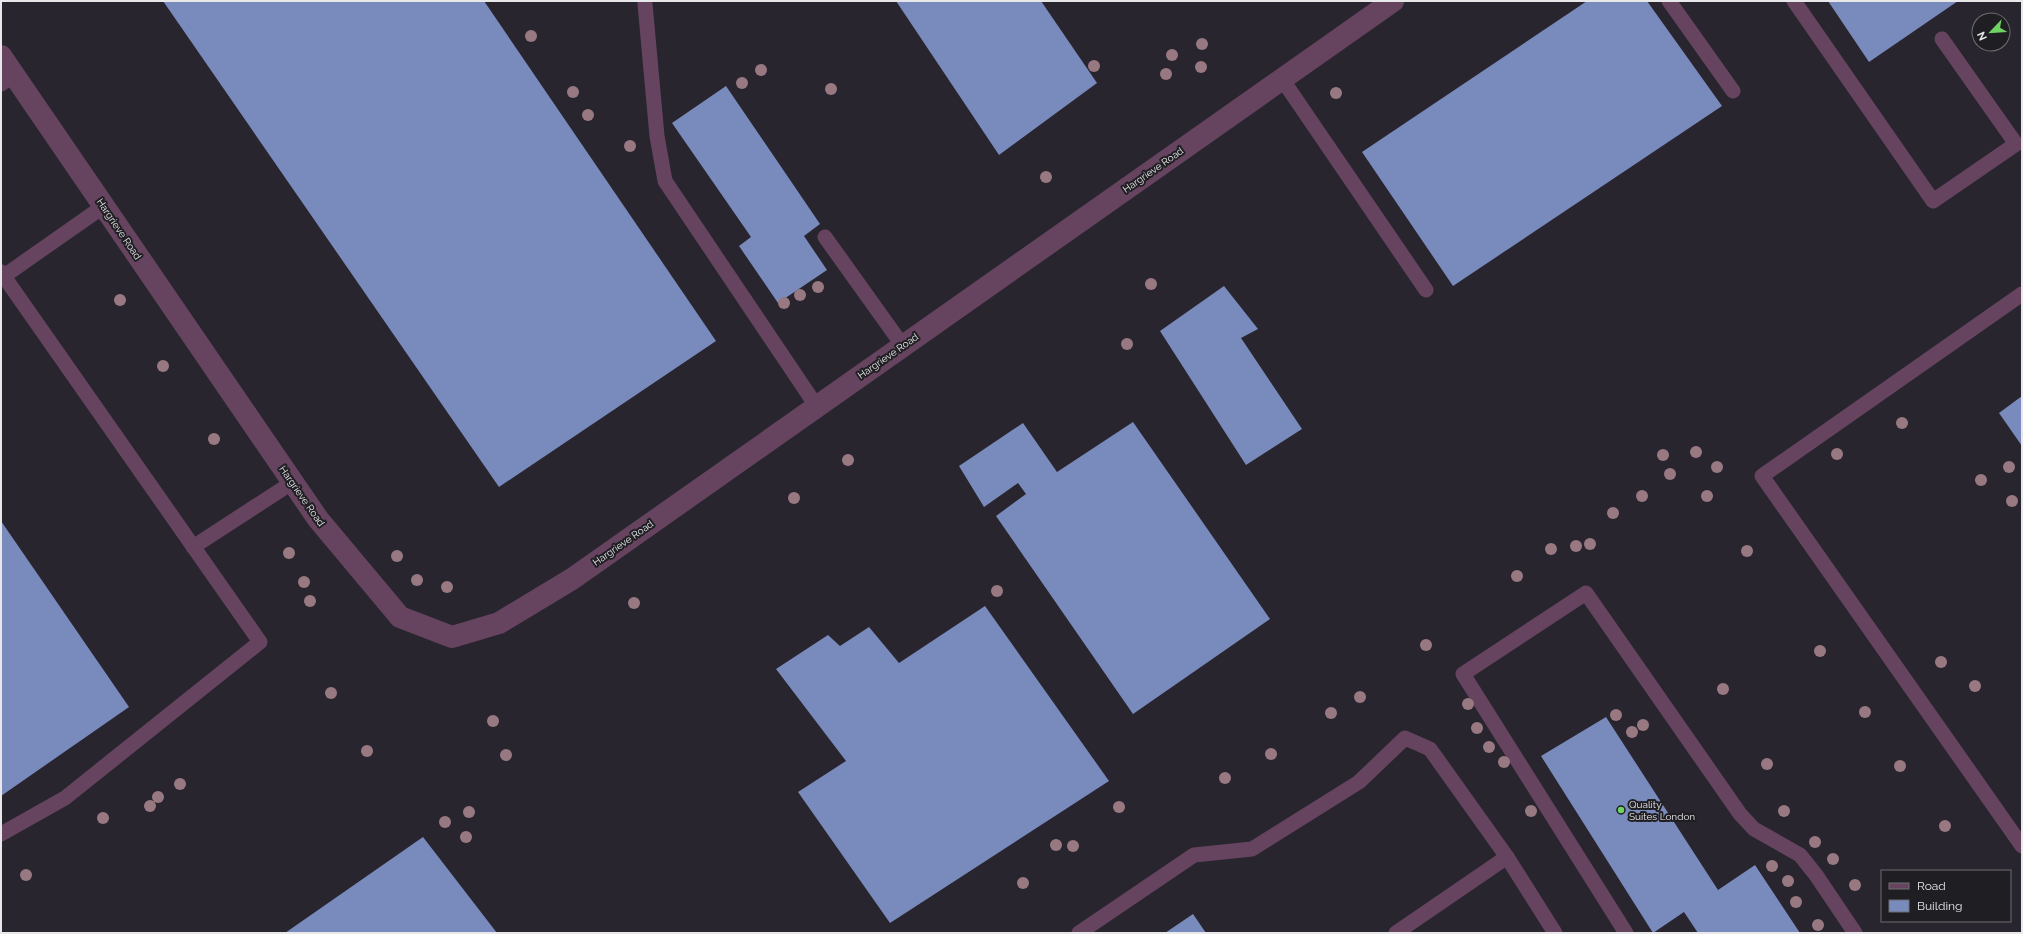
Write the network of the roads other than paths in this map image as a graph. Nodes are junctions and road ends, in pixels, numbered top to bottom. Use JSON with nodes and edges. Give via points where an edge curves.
{"nodes":[{"id":1,"x":1393,"y":1,"type":"edge"},
{"id":2,"x":1669,"y":1,"type":"edge"},
{"id":3,"x":1794,"y":1,"type":"edge"},
{"id":4,"x":645,"y":4,"type":"dead end"},
{"id":5,"x":1942,"y":39,"type":"dead end"},
{"id":6,"x":1,"y":56,"type":"edge"},
{"id":7,"x":1282,"y":79,"type":"junction"},
{"id":8,"x":8,"y":80,"type":"edge"},
{"id":9,"x":1733,"y":91,"type":"dead end"},
{"id":10,"x":104,"y":206,"type":"junction"},
{"id":11,"x":825,"y":237,"type":"dead end"},
{"id":12,"x":3,"y":274,"type":"edge"},
{"id":13,"x":1426,"y":290,"type":"dead end"},
{"id":14,"x":2022,"y":294,"type":"edge"},
{"id":15,"x":904,"y":346,"type":"junction"},
{"id":16,"x":817,"y":406,"type":"junction"},
{"id":17,"x":292,"y":482,"type":"junction"},
{"id":18,"x":193,"y":547,"type":"junction"},
{"id":19,"x":1,"y":834,"type":"edge"},
{"id":20,"x":2022,"y":846,"type":"edge"},
{"id":21,"x":1507,"y":857,"type":"junction"},
{"id":22,"x":1079,"y":933,"type":"edge"},
{"id":23,"x":1396,"y":933,"type":"edge"},
{"id":24,"x":1555,"y":933,"type":"edge"},
{"id":25,"x":1626,"y":933,"type":"edge"},
{"id":26,"x":1855,"y":933,"type":"edge"}],
"edges":[{"from":1,"to":7,"type":"street","name":"Hargrieve Road"},
{"from":2,"to":9,"type":"lane"},
{"from":3,"to":5,"type":"lane","via":[[1933,201],[2016,144]]},
{"from":4,"to":16,"type":"lane","via":[[657,136],[665,181]]},
{"from":6,"to":8,"type":"street","name":"Hargrieve Road"},
{"from":7,"to":13,"type":"lane"},
{"from":7,"to":15,"type":"street","name":"Hargrieve Road"},
{"from":8,"to":10,"type":"street","name":"Hargrieve Road"},
{"from":10,"to":12,"type":"lane"},
{"from":10,"to":17,"type":"street","name":"Hargrieve Road"},
{"from":11,"to":15,"type":"lane"},
{"from":12,"to":18,"type":"lane"},
{"from":14,"to":20,"type":"lane","via":[[1762,476]]},
{"from":15,"to":16,"type":"street","name":"Hargrieve Road"},
{"from":16,"to":17,"type":"street","name":"Hargrieve Road","via":[[572,579],[499,623],[452,637],[400,617],[318,519]]},
{"from":17,"to":18,"type":"lane"},
{"from":18,"to":19,"type":"lane","via":[[260,642],[65,798]]},
{"from":21,"to":22,"type":"lane","via":[[1430,749],[1405,738],[1359,782],[1252,849],[1194,855]]},
{"from":21,"to":23,"type":"lane"},
{"from":21,"to":24,"type":"lane"},
{"from":25,"to":26,"type":"lane","via":[[1463,674],[1586,593],[1740,814],[1754,829],[1800,855]]}]}
